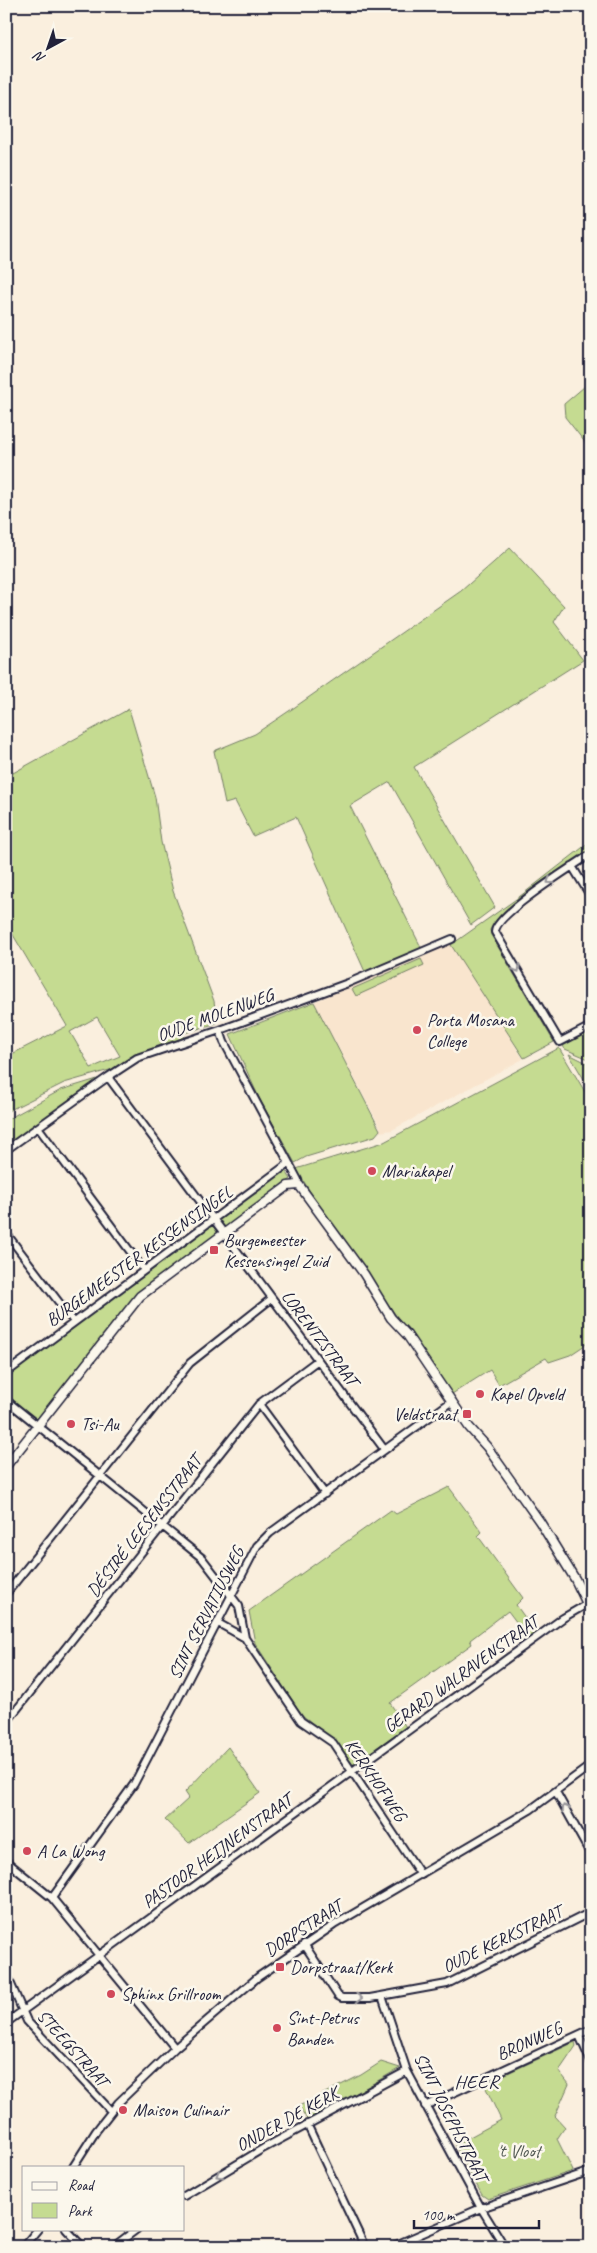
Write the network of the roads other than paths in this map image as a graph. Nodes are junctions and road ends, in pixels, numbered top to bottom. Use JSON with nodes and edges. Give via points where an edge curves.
{"nodes":[{"id":1,"x":591,"y":854,"type":"edge"},
{"id":2,"x":572,"y":866,"type":"junction"},
{"id":3,"x":591,"y":897,"type":"edge"},
{"id":4,"x":452,"y":940,"type":"dead end"},
{"id":5,"x":591,"y":1026,"type":"edge"},
{"id":6,"x":220,"y":1030,"type":"junction"},
{"id":7,"x":108,"y":1076,"type":"junction"},
{"id":8,"x":38,"y":1127,"type":"junction"},
{"id":9,"x":6,"y":1150,"type":"edge"},
{"id":10,"x":290,"y":1163,"type":"junction"},
{"id":11,"x":297,"y":1184,"type":"junction"},
{"id":12,"x":212,"y":1220,"type":"junction"},
{"id":13,"x":6,"y":1233,"type":"edge"},
{"id":14,"x":222,"y":1233,"type":"junction"},
{"id":15,"x":144,"y":1270,"type":"junction"},
{"id":16,"x":271,"y":1299,"type":"junction"},
{"id":17,"x":74,"y":1322,"type":"junction"},
{"id":18,"x":318,"y":1360,"type":"junction"},
{"id":19,"x":6,"y":1373,"type":"edge"},
{"id":20,"x":6,"y":1400,"type":"edge"},
{"id":21,"x":452,"y":1401,"type":"junction"},
{"id":22,"x":259,"y":1404,"type":"junction"},
{"id":23,"x":38,"y":1426,"type":"junction"},
{"id":24,"x":384,"y":1449,"type":"junction"},
{"id":25,"x":6,"y":1466,"type":"edge"},
{"id":26,"x":100,"y":1476,"type":"junction"},
{"id":27,"x":324,"y":1494,"type":"junction"},
{"id":28,"x":163,"y":1526,"type":"junction"},
{"id":29,"x":6,"y":1594,"type":"edge"},
{"id":30,"x":231,"y":1594,"type":"junction"},
{"id":31,"x":587,"y":1604,"type":"junction"},
{"id":32,"x":591,"y":1612,"type":"edge"},
{"id":33,"x":218,"y":1623,"type":"junction"},
{"id":34,"x":245,"y":1638,"type":"junction"},
{"id":35,"x":6,"y":1723,"type":"edge"},
{"id":36,"x":591,"y":1764,"type":"edge"},
{"id":37,"x":353,"y":1770,"type":"junction"},
{"id":38,"x":556,"y":1792,"type":"junction"},
{"id":39,"x":591,"y":1855,"type":"edge"},
{"id":40,"x":6,"y":1861,"type":"edge"},
{"id":41,"x":421,"y":1874,"type":"junction"},
{"id":42,"x":52,"y":1898,"type":"junction"},
{"id":43,"x":591,"y":1912,"type":"edge"},
{"id":44,"x":304,"y":1944,"type":"junction"},
{"id":45,"x":99,"y":1956,"type":"junction"},
{"id":46,"x":6,"y":1973,"type":"edge"},
{"id":47,"x":382,"y":1996,"type":"junction"},
{"id":48,"x":22,"y":2012,"type":"junction"},
{"id":49,"x":6,"y":2023,"type":"edge"},
{"id":50,"x":591,"y":2029,"type":"edge"},
{"id":51,"x":580,"y":2034,"type":"junction"},
{"id":52,"x":175,"y":2048,"type":"junction"},
{"id":53,"x":589,"y":2054,"type":"edge"},
{"id":54,"x":591,"y":2062,"type":"edge"},
{"id":55,"x":407,"y":2071,"type":"junction"},
{"id":56,"x":425,"y":2106,"type":"junction"},
{"id":57,"x":111,"y":2111,"type":"junction"},
{"id":58,"x":307,"y":2124,"type":"junction"},
{"id":59,"x":74,"y":2166,"type":"edge"},
{"id":60,"x":591,"y":2171,"type":"edge"},
{"id":61,"x":185,"y":2195,"type":"edge"},
{"id":62,"x":481,"y":2208,"type":"junction"},
{"id":63,"x":37,"y":2230,"type":"edge"},
{"id":64,"x":67,"y":2230,"type":"edge"},
{"id":65,"x":136,"y":2230,"type":"edge"},
{"id":66,"x":395,"y":2246,"type":"edge"},
{"id":67,"x":23,"y":2247,"type":"edge"},
{"id":68,"x":84,"y":2247,"type":"edge"},
{"id":69,"x":113,"y":2247,"type":"edge"},
{"id":70,"x":366,"y":2247,"type":"edge"},
{"id":71,"x":505,"y":2247,"type":"edge"}],
"edges":[{"from":1,"to":2,"type":"street"},
{"from":2,"to":3,"type":"street"},
{"from":2,"to":5,"type":"street","one_way":true,"via":[[500,919],[495,932],[560,1042]]},
{"from":4,"to":6,"type":"street","name":"OUDE MOLENWEG"},
{"from":6,"to":7,"type":"street","name":"OUDE MOLENWEG","via":[[137,1058]]},
{"from":6,"to":10,"type":"street"},
{"from":7,"to":8,"type":"street","name":"OUDE MOLENWEG"},
{"from":7,"to":12,"type":"street","name":"LORENTZSTRAAT"},
{"from":8,"to":9,"type":"street","name":"OUDE MOLENWEG"},
{"from":8,"to":15,"type":"street"},
{"from":10,"to":11,"type":"street"},
{"from":10,"to":12,"type":"street","name":"BURGEMEESTER KESSENSINGEL"},
{"from":11,"to":14,"type":"street","name":"BURGEMEESTER KESSENSINGEL","via":[[288,1186]]},
{"from":11,"to":21,"type":"street","via":[[304,1188],[391,1318],[407,1335]]},
{"from":12,"to":14,"type":"street","name":"LORENTZSTRAAT"},
{"from":12,"to":15,"type":"street","name":"BURGEMEESTER KESSENSINGEL"},
{"from":13,"to":17,"type":"street"},
{"from":14,"to":16,"type":"street","name":"LORENTZSTRAAT"},
{"from":14,"to":23,"type":"street","name":"BURGEMEESTER KESSENSINGEL","via":[[140,1296]]},
{"from":15,"to":17,"type":"street","name":"BURGEMEESTER KESSENSINGEL"},
{"from":16,"to":18,"type":"street","name":"LORENTZSTRAAT"},
{"from":16,"to":26,"type":"street","via":[[190,1363]]},
{"from":17,"to":19,"type":"street","name":"BURGEMEESTER KESSENSINGEL"},
{"from":18,"to":22,"type":"street","name":"DÉSIRÉ LEESENSSTRAAT"},
{"from":18,"to":24,"type":"street","name":"LORENTZSTRAAT"},
{"from":20,"to":23,"type":"street","name":"KERKHOFWEG"},
{"from":21,"to":24,"type":"street","name":"SINT SERVATIUSWEG"},
{"from":21,"to":31,"type":"street","via":[[540,1522]]},
{"from":22,"to":27,"type":"street"},
{"from":22,"to":28,"type":"street","name":"DÉSIRÉ LEESENSSTRAAT"},
{"from":23,"to":25,"type":"street","name":"BURGEMEESTER KESSENSINGEL"},
{"from":23,"to":26,"type":"street","name":"KERKHOFWEG"},
{"from":24,"to":27,"type":"street","name":"SINT SERVATIUSWEG"},
{"from":26,"to":28,"type":"street","name":"KERKHOFWEG"},
{"from":26,"to":29,"type":"street"},
{"from":27,"to":30,"type":"street","name":"SINT SERVATIUSWEG","via":[[262,1541]]},
{"from":28,"to":30,"type":"street","name":"KERKHOFWEG","via":[[202,1558]]},
{"from":28,"to":35,"type":"street","name":"DÉSIRÉ LEESENSSTRAAT"},
{"from":30,"to":33,"type":"street","name":"SINT SERVATIUSWEG"},
{"from":30,"to":34,"type":"street","name":"KERKHOFWEG","via":[[239,1606]]},
{"from":31,"to":32,"type":"street"},
{"from":31,"to":37,"type":"street","name":"GERARD WALRAVENSTRAAT","via":[[562,1618]]},
{"from":33,"to":34,"type":"street","name":"KERKHOFWEG"},
{"from":33,"to":42,"type":"street","name":"SINT SERVATIUSWEG","via":[[131,1789]]},
{"from":34,"to":37,"type":"street","name":"KERKHOFWEG","via":[[301,1721],[333,1743]]},
{"from":36,"to":38,"type":"street","name":"DORPSTRAAT"},
{"from":37,"to":41,"type":"street","name":"KERKHOFWEG"},
{"from":37,"to":45,"type":"street","name":"PASTOOR HEIJNENSTRAAT"},
{"from":39,"to":38,"type":"street","one_way":true},
{"from":38,"to":41,"type":"street","name":"DORPSTRAAT","via":[[497,1831]]},
{"from":40,"to":42,"type":"street"},
{"from":41,"to":44,"type":"street","name":"DORPSTRAAT"},
{"from":42,"to":45,"type":"street"},
{"from":43,"to":47,"type":"street","name":"OUDE KERKSTRAAT","via":[[447,1984]]},
{"from":44,"to":47,"type":"street","name":"OUDE KERKSTRAAT","one_way":true,"via":[[334,1993],[358,1999]]},
{"from":44,"to":52,"type":"street","name":"DORPSTRAAT","via":[[245,1987]]},
{"from":45,"to":48,"type":"street","name":"PASTOOR HEIJNENSTRAAT"},
{"from":45,"to":52,"type":"street"},
{"from":46,"to":48,"type":"street","name":"STEEGSTRAAT"},
{"from":47,"to":55,"type":"street","name":"SINT JOSEPHSTRAAT"},
{"from":48,"to":49,"type":"street","name":"PASTOOR HEIJNENSTRAAT"},
{"from":48,"to":57,"type":"street","name":"STEEGSTRAAT","via":[[38,2035]]},
{"from":50,"to":51,"type":"street","name":"BRONWEG"},
{"from":51,"to":53,"type":"street"},
{"from":51,"to":56,"type":"street","name":"BRONWEG"},
{"from":52,"to":57,"type":"street","name":"DORPSTRAAT"},
{"from":53,"to":54,"type":"street"},
{"from":55,"to":56,"type":"street","name":"SINT JOSEPHSTRAAT"},
{"from":55,"to":58,"type":"street","name":"ONDER DE KERK"},
{"from":56,"to":62,"type":"street","name":"SINT JOSEPHSTRAAT"},
{"from":57,"to":59,"type":"street","name":"DORPSTRAAT"},
{"from":58,"to":61,"type":"street","name":"ONDER DE KERK","one_way":true},
{"from":58,"to":70,"type":"street"},
{"from":60,"to":62,"type":"street"},
{"from":62,"to":66,"type":"street"},
{"from":62,"to":71,"type":"street","name":"SINT JOSEPHSTRAAT"},
{"from":63,"to":67,"type":"street"},
{"from":64,"to":68,"type":"street"},
{"from":65,"to":69,"type":"street"}]}
